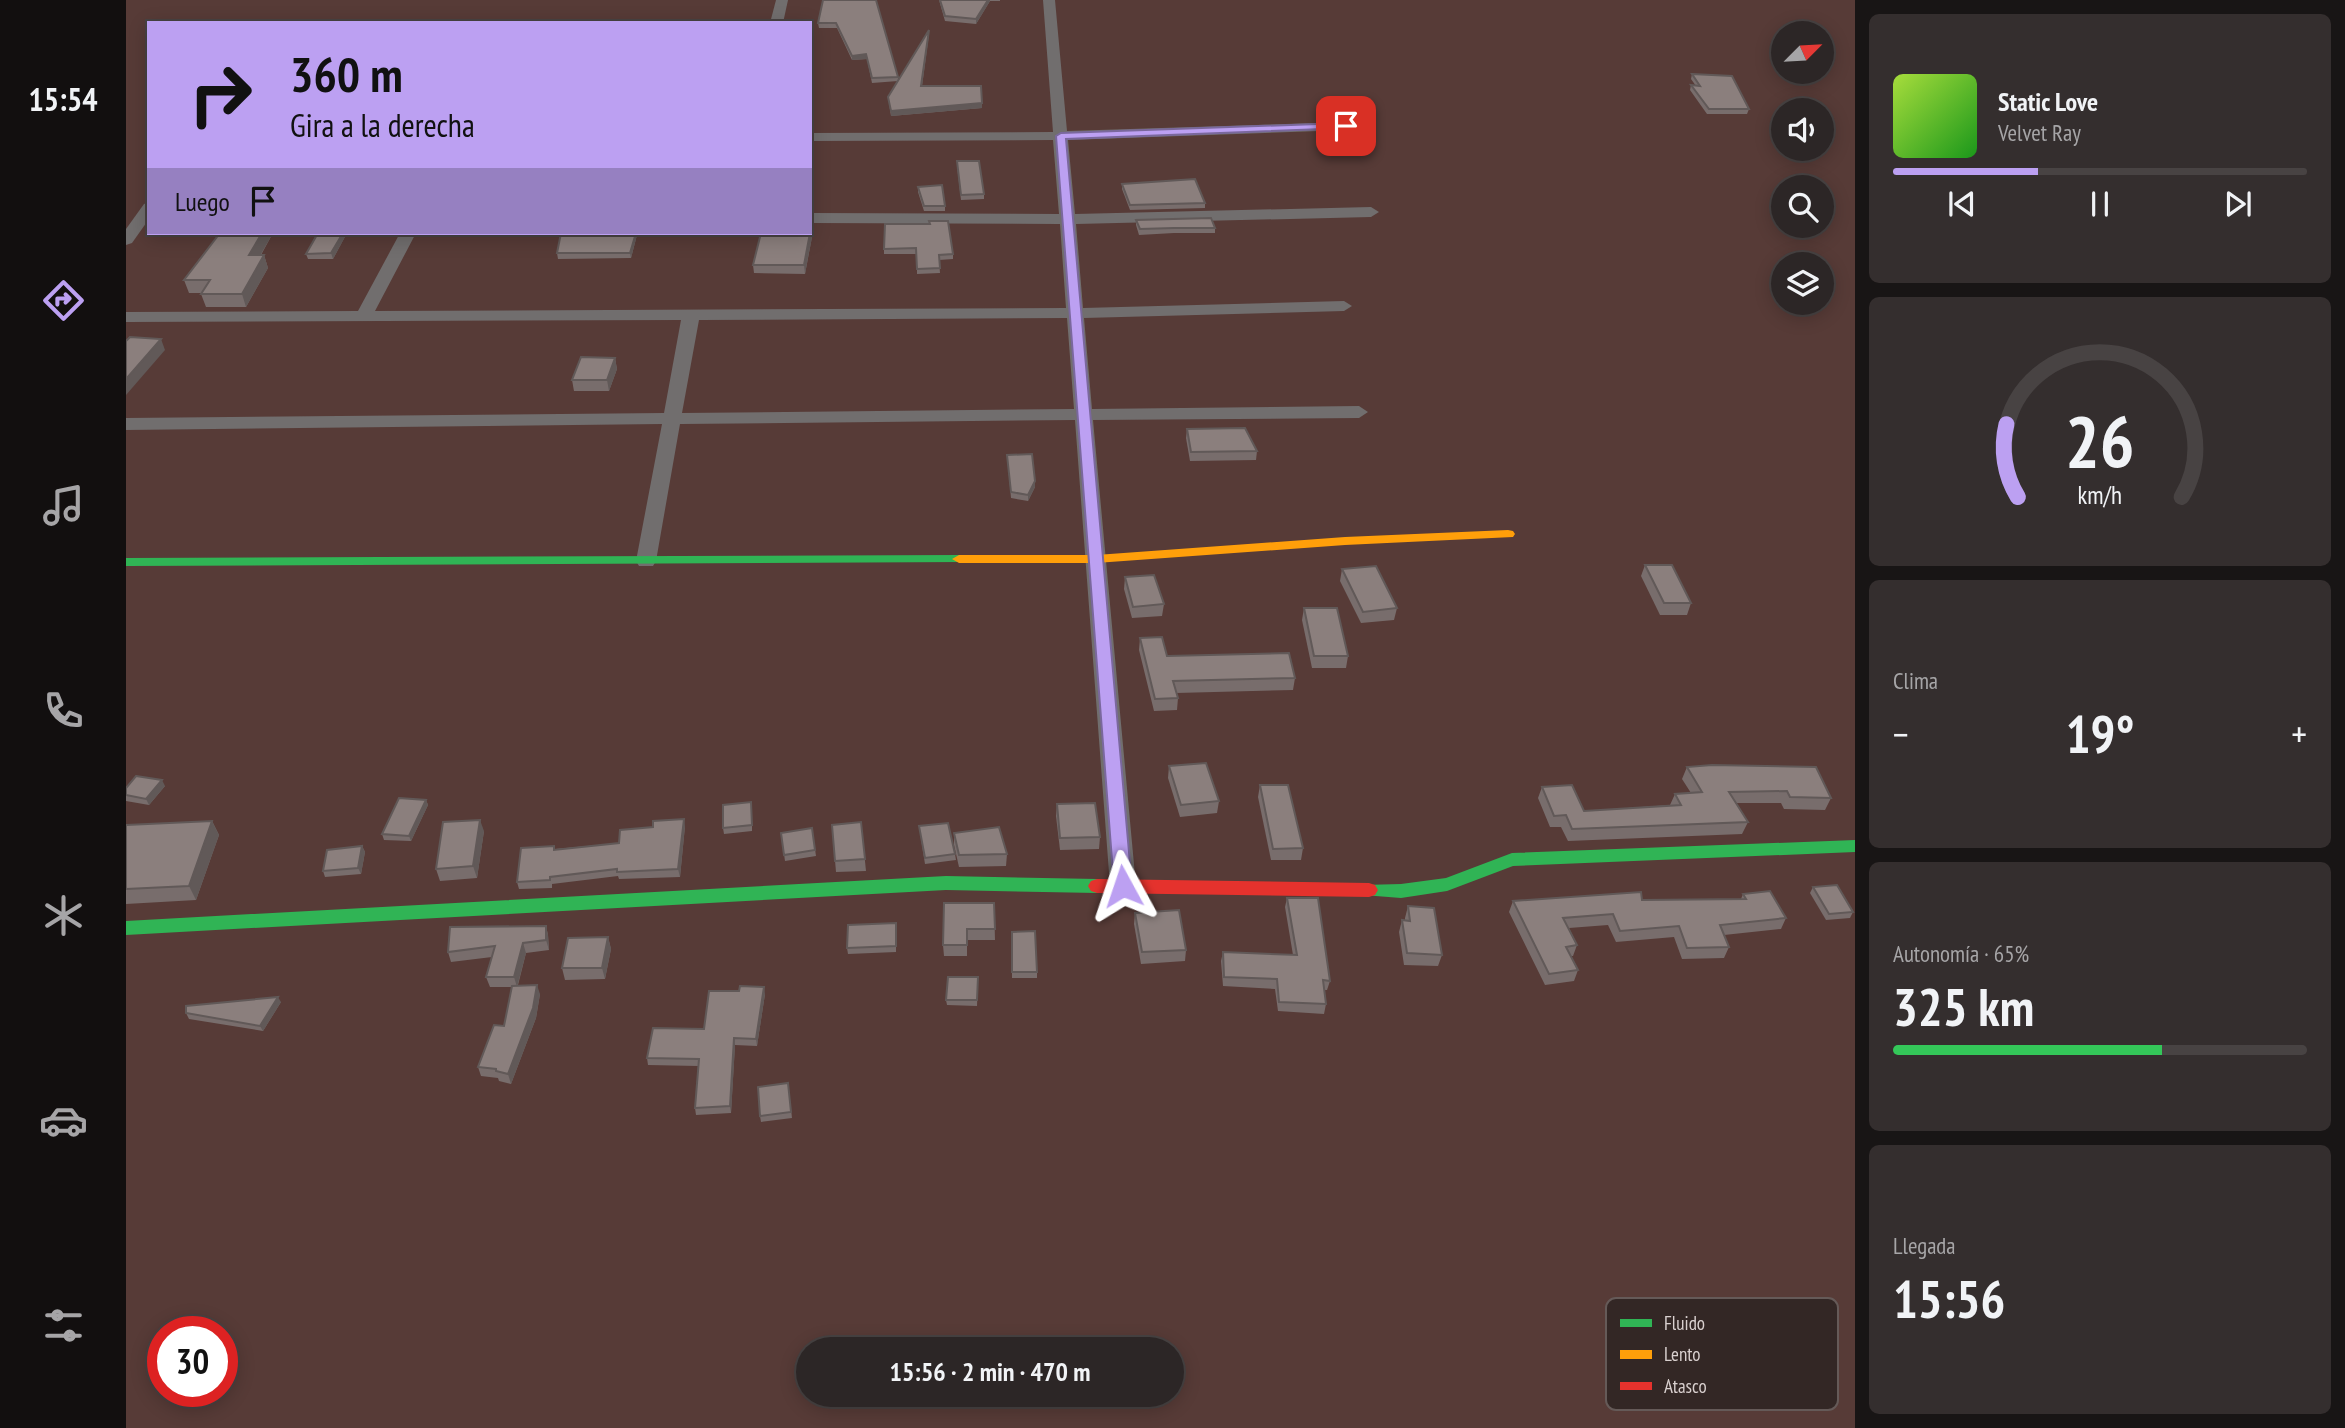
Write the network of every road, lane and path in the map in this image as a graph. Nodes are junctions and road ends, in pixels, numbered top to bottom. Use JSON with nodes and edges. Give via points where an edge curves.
{"nodes":[{"id":1,"x":782,"y":0,"type":"edge"},
{"id":2,"x":1049,"y":0,"type":"edge"},
{"id":3,"x":777,"y":21,"type":"edge"},
{"id":4,"x":1346,"y":126,"type":"dead end"},
{"id":5,"x":1061,"y":136,"type":"junction"},
{"id":6,"x":812,"y":137,"type":"edge"},
{"id":7,"x":147,"y":210,"type":"edge"},
{"id":8,"x":1371,"y":212,"type":"dead end"},
{"id":9,"x":812,"y":218,"type":"edge"},
{"id":10,"x":1068,"y":219,"type":"junction"},
{"id":11,"x":407,"y":235,"type":"edge"},
{"id":12,"x":126,"y":240,"type":"edge"},
{"id":13,"x":1344,"y":306,"type":"dead end"},
{"id":14,"x":1075,"y":313,"type":"junction"},
{"id":15,"x":691,"y":314,"type":"junction"},
{"id":16,"x":364,"y":316,"type":"junction"},
{"id":17,"x":126,"y":317,"type":"edge"},
{"id":18,"x":1359,"y":412,"type":"dead end"},
{"id":19,"x":1084,"y":415,"type":"junction"},
{"id":20,"x":672,"y":419,"type":"junction"},
{"id":21,"x":126,"y":424,"type":"edge"},
{"id":22,"x":1508,"y":534,"type":"dead end"},
{"id":23,"x":1096,"y":559,"type":"junction"},
{"id":24,"x":646,"y":561,"type":"junction"},
{"id":25,"x":126,"y":562,"type":"edge"},
{"id":26,"x":1855,"y":846,"type":"edge"},
{"id":27,"x":1123,"y":886,"type":"junction"},
{"id":28,"x":126,"y":928,"type":"edge"}],
"edges":[{"from":1,"to":3,"type":"street"},
{"from":2,"to":5,"type":"street"},
{"from":4,"to":5,"type":"street"},
{"from":5,"to":6,"type":"street"},
{"from":5,"to":10,"type":"street"},
{"from":7,"to":12,"type":"street"},
{"from":8,"to":10,"type":"street"},
{"from":9,"to":10,"type":"street"},
{"from":10,"to":14,"type":"street"},
{"from":11,"to":16,"type":"street"},
{"from":13,"to":14,"type":"street"},
{"from":14,"to":15,"type":"street"},
{"from":14,"to":19,"type":"street"},
{"from":15,"to":16,"type":"street"},
{"from":15,"to":20,"type":"street"},
{"from":16,"to":17,"type":"street"},
{"from":18,"to":19,"type":"street"},
{"from":19,"to":20,"type":"street"},
{"from":19,"to":23,"type":"street"},
{"from":20,"to":21,"type":"street"},
{"from":20,"to":24,"type":"street"},
{"from":22,"to":23,"type":"street"},
{"from":23,"to":24,"type":"street"},
{"from":23,"to":27,"type":"street"},
{"from":24,"to":25,"type":"street"},
{"from":26,"to":27,"type":"street","via":[[1512,860],[1447,884],[1401,891]]},
{"from":27,"to":28,"type":"street","via":[[946,883]]}]}
